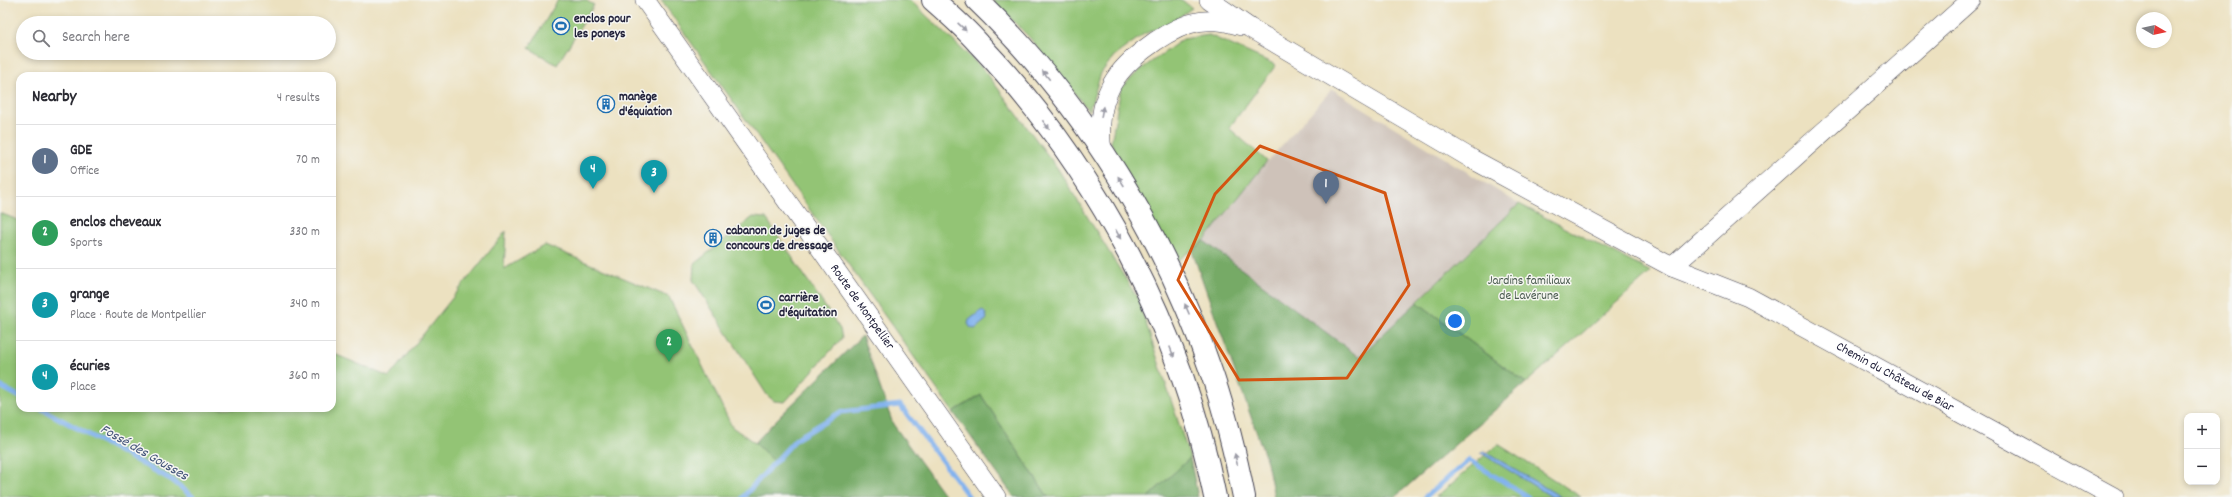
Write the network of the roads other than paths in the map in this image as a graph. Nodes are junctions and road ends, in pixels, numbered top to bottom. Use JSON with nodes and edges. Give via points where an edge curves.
{"nodes":[{"id":1,"x":645,"y":0,"type":"edge"},
{"id":2,"x":933,"y":0,"type":"edge"},
{"id":3,"x":977,"y":0,"type":"edge"},
{"id":4,"x":1201,"y":0,"type":"edge"},
{"id":5,"x":1209,"y":0,"type":"edge"},
{"id":6,"x":1971,"y":0,"type":"edge"},
{"id":7,"x":1209,"y":20,"type":"junction"},
{"id":8,"x":1250,"y":28,"type":"junction"},
{"id":9,"x":1102,"y":151,"type":"junction"},
{"id":10,"x":1672,"y":267,"type":"junction"},
{"id":11,"x":996,"y":497,"type":"edge"},
{"id":12,"x":1215,"y":497,"type":"edge"},
{"id":13,"x":1244,"y":497,"type":"edge"},
{"id":14,"x":2114,"y":497,"type":"edge"}],
"edges":[{"from":1,"to":11,"type":"street","name":"Route de Montpellier"},
{"from":2,"to":12,"type":"main road","one_way":true,"via":[[979,44],[1025,98],[1102,206],[1130,256],[1185,384],[1205,450]]},
{"from":9,"to":3,"type":"main road","one_way":true,"via":[[1045,73]]},
{"from":4,"to":7,"type":"street"},
{"from":5,"to":8,"type":"street"},
{"from":6,"to":10,"type":"street"},
{"from":7,"to":8,"type":"street","via":[[1226,21]]},
{"from":9,"to":7,"type":"street","one_way":true,"via":[[1100,132],[1103,106],[1110,87],[1130,62],[1158,40],[1189,24]]},
{"from":8,"to":10,"type":"street","name":"Chemin du Château de Biar","via":[[1472,159]]},
{"from":13,"to":9,"type":"main road","one_way":true,"via":[[1214,378],[1199,338],[1168,266],[1143,217]]},
{"from":10,"to":14,"type":"street","name":"Chemin du Château de Biar","via":[[1748,297]]}]}
